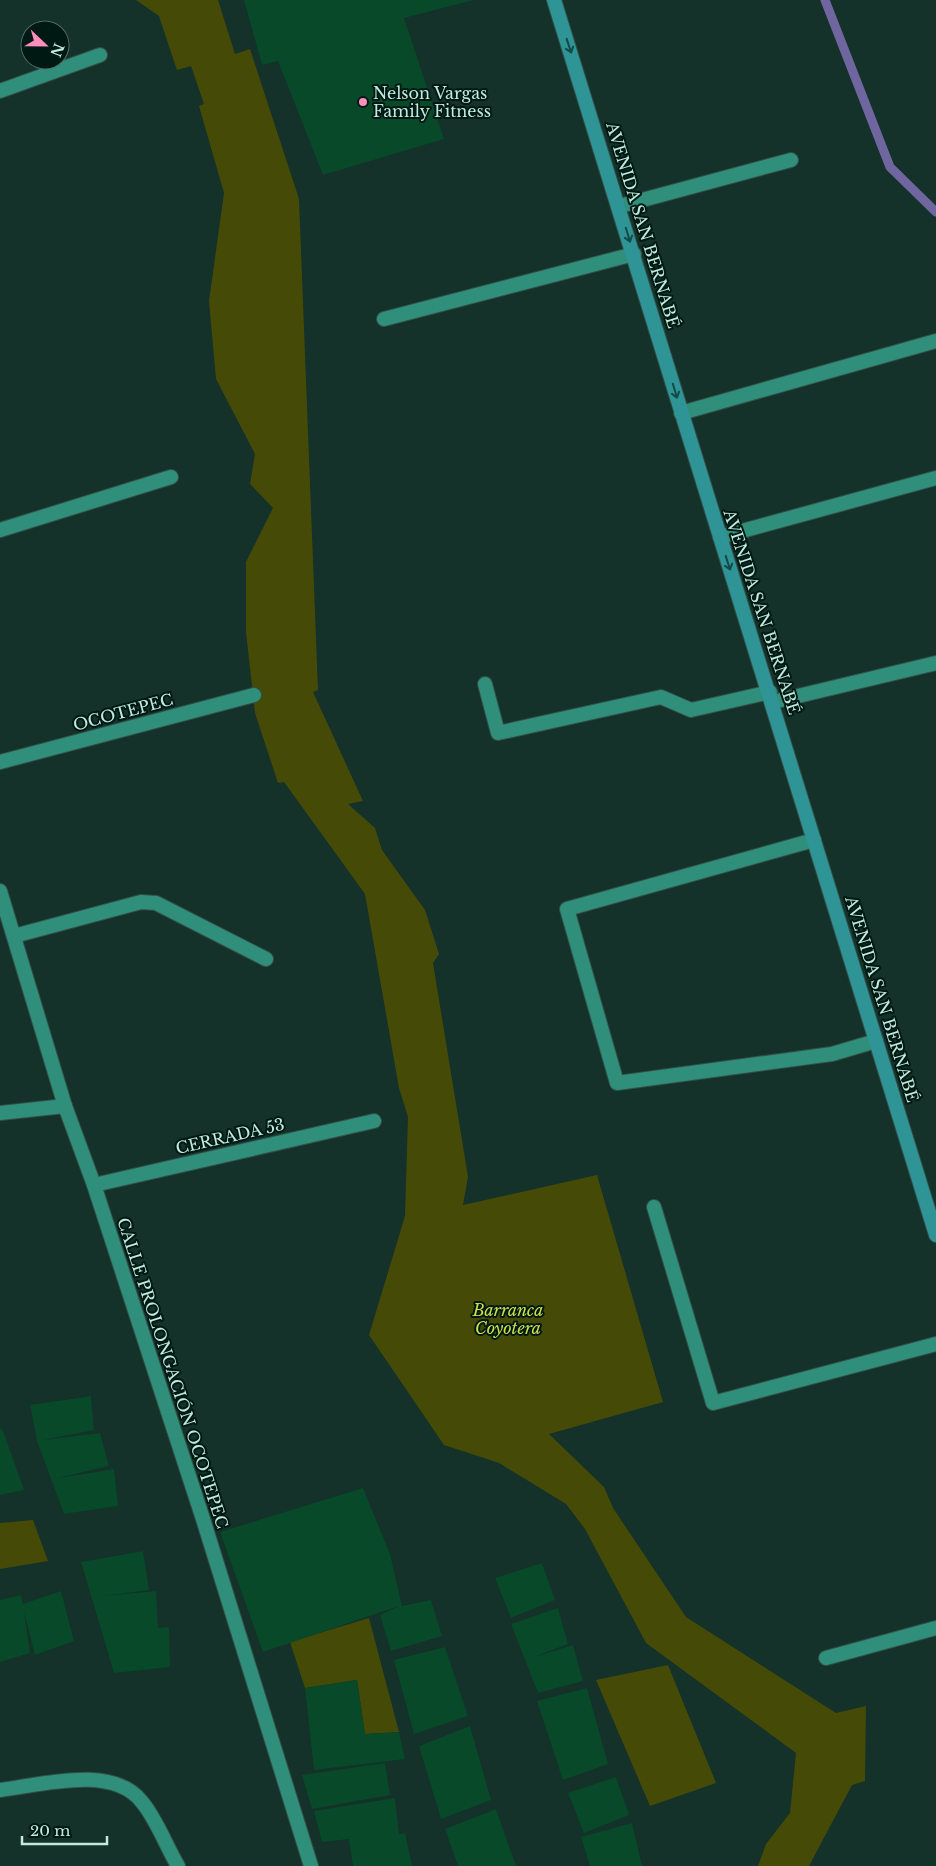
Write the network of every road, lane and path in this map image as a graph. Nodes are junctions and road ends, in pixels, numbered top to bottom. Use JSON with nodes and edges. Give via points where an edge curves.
{"nodes":[{"id":1,"x":554,"y":0,"type":"edge"},
{"id":2,"x":100,"y":55,"type":"dead end"},
{"id":3,"x":0,"y":91,"type":"edge"},
{"id":4,"x":791,"y":160,"type":"dead end"},
{"id":5,"x":620,"y":206,"type":"junction"},
{"id":6,"x":634,"y":254,"type":"junction"},
{"id":7,"x":384,"y":319,"type":"dead end"},
{"id":8,"x":936,"y":341,"type":"edge"},
{"id":9,"x":681,"y":413,"type":"junction"},
{"id":10,"x":172,"y":477,"type":"dead end"},
{"id":11,"x":936,"y":478,"type":"edge"},
{"id":12,"x":0,"y":530,"type":"edge"},
{"id":13,"x":720,"y":537,"type":"junction"},
{"id":14,"x":936,"y":663,"type":"edge"},
{"id":15,"x":485,"y":684,"type":"dead end"},
{"id":16,"x":254,"y":695,"type":"dead end"},
{"id":17,"x":771,"y":696,"type":"junction"},
{"id":18,"x":0,"y":762,"type":"edge"},
{"id":19,"x":814,"y":840,"type":"junction"},
{"id":20,"x":0,"y":891,"type":"edge"},
{"id":21,"x":14,"y":936,"type":"junction"},
{"id":22,"x":266,"y":959,"type":"dead end"},
{"id":23,"x":876,"y":1041,"type":"junction"},
{"id":24,"x":65,"y":1106,"type":"junction"},
{"id":25,"x":0,"y":1113,"type":"edge"},
{"id":26,"x":374,"y":1120,"type":"dead end"},
{"id":27,"x":94,"y":1185,"type":"junction"},
{"id":28,"x":654,"y":1207,"type":"dead end"},
{"id":29,"x":936,"y":1235,"type":"edge"},
{"id":30,"x":936,"y":1344,"type":"edge"},
{"id":31,"x":936,"y":1628,"type":"edge"},
{"id":32,"x":826,"y":1658,"type":"dead end"},
{"id":33,"x":0,"y":1790,"type":"edge"},
{"id":34,"x":178,"y":1866,"type":"edge"},
{"id":35,"x":311,"y":1866,"type":"edge"}],
"edges":[{"from":1,"to":5,"type":"main road","name":"AVENIDA SAN BERNABÉ","one_way":true},
{"from":2,"to":3,"type":"street"},
{"from":4,"to":5,"type":"street"},
{"from":5,"to":6,"type":"main road","name":"AVENIDA SAN BERNABÉ","one_way":true},
{"from":6,"to":7,"type":"street"},
{"from":6,"to":9,"type":"main road","name":"AVENIDA SAN BERNABÉ","one_way":true},
{"from":8,"to":9,"type":"street"},
{"from":9,"to":13,"type":"main road","name":"AVENIDA SAN BERNABÉ"},
{"from":10,"to":12,"type":"street"},
{"from":11,"to":13,"type":"street"},
{"from":13,"to":17,"type":"main road","name":"AVENIDA SAN BERNABÉ","one_way":true},
{"from":14,"to":17,"type":"street"},
{"from":15,"to":17,"type":"street","via":[[498,733],[661,696],[691,710]]},
{"from":16,"to":18,"type":"street","name":"OCOTEPEC"},
{"from":17,"to":19,"type":"main road","name":"AVENIDA SAN BERNABÉ"},
{"from":19,"to":23,"type":"main road","name":"AVENIDA SAN BERNABÉ"},
{"from":19,"to":23,"type":"street","via":[[567,908],[617,1083],[832,1054]]},
{"from":20,"to":21,"type":"street","name":"CALLE PROLONGACIÓN OCOTEPEC"},
{"from":21,"to":22,"type":"street","via":[[141,902],[156,903]]},
{"from":21,"to":24,"type":"street","name":"CALLE PROLONGACIÓN OCOTEPEC"},
{"from":23,"to":29,"type":"main road","name":"AVENIDA SAN BERNABÉ"},
{"from":24,"to":25,"type":"street"},
{"from":24,"to":27,"type":"street","name":"CALLE PROLONGACIÓN OCOTEPEC"},
{"from":26,"to":27,"type":"street","name":"CERRADA 53"},
{"from":27,"to":35,"type":"street","name":"CALLE PROLONGACIÓN OCOTEPEC"},
{"from":28,"to":30,"type":"street","via":[[713,1404]]},
{"from":31,"to":32,"type":"street"},
{"from":33,"to":34,"type":"street","via":[[86,1779],[120,1784],[142,1801]]}]}
